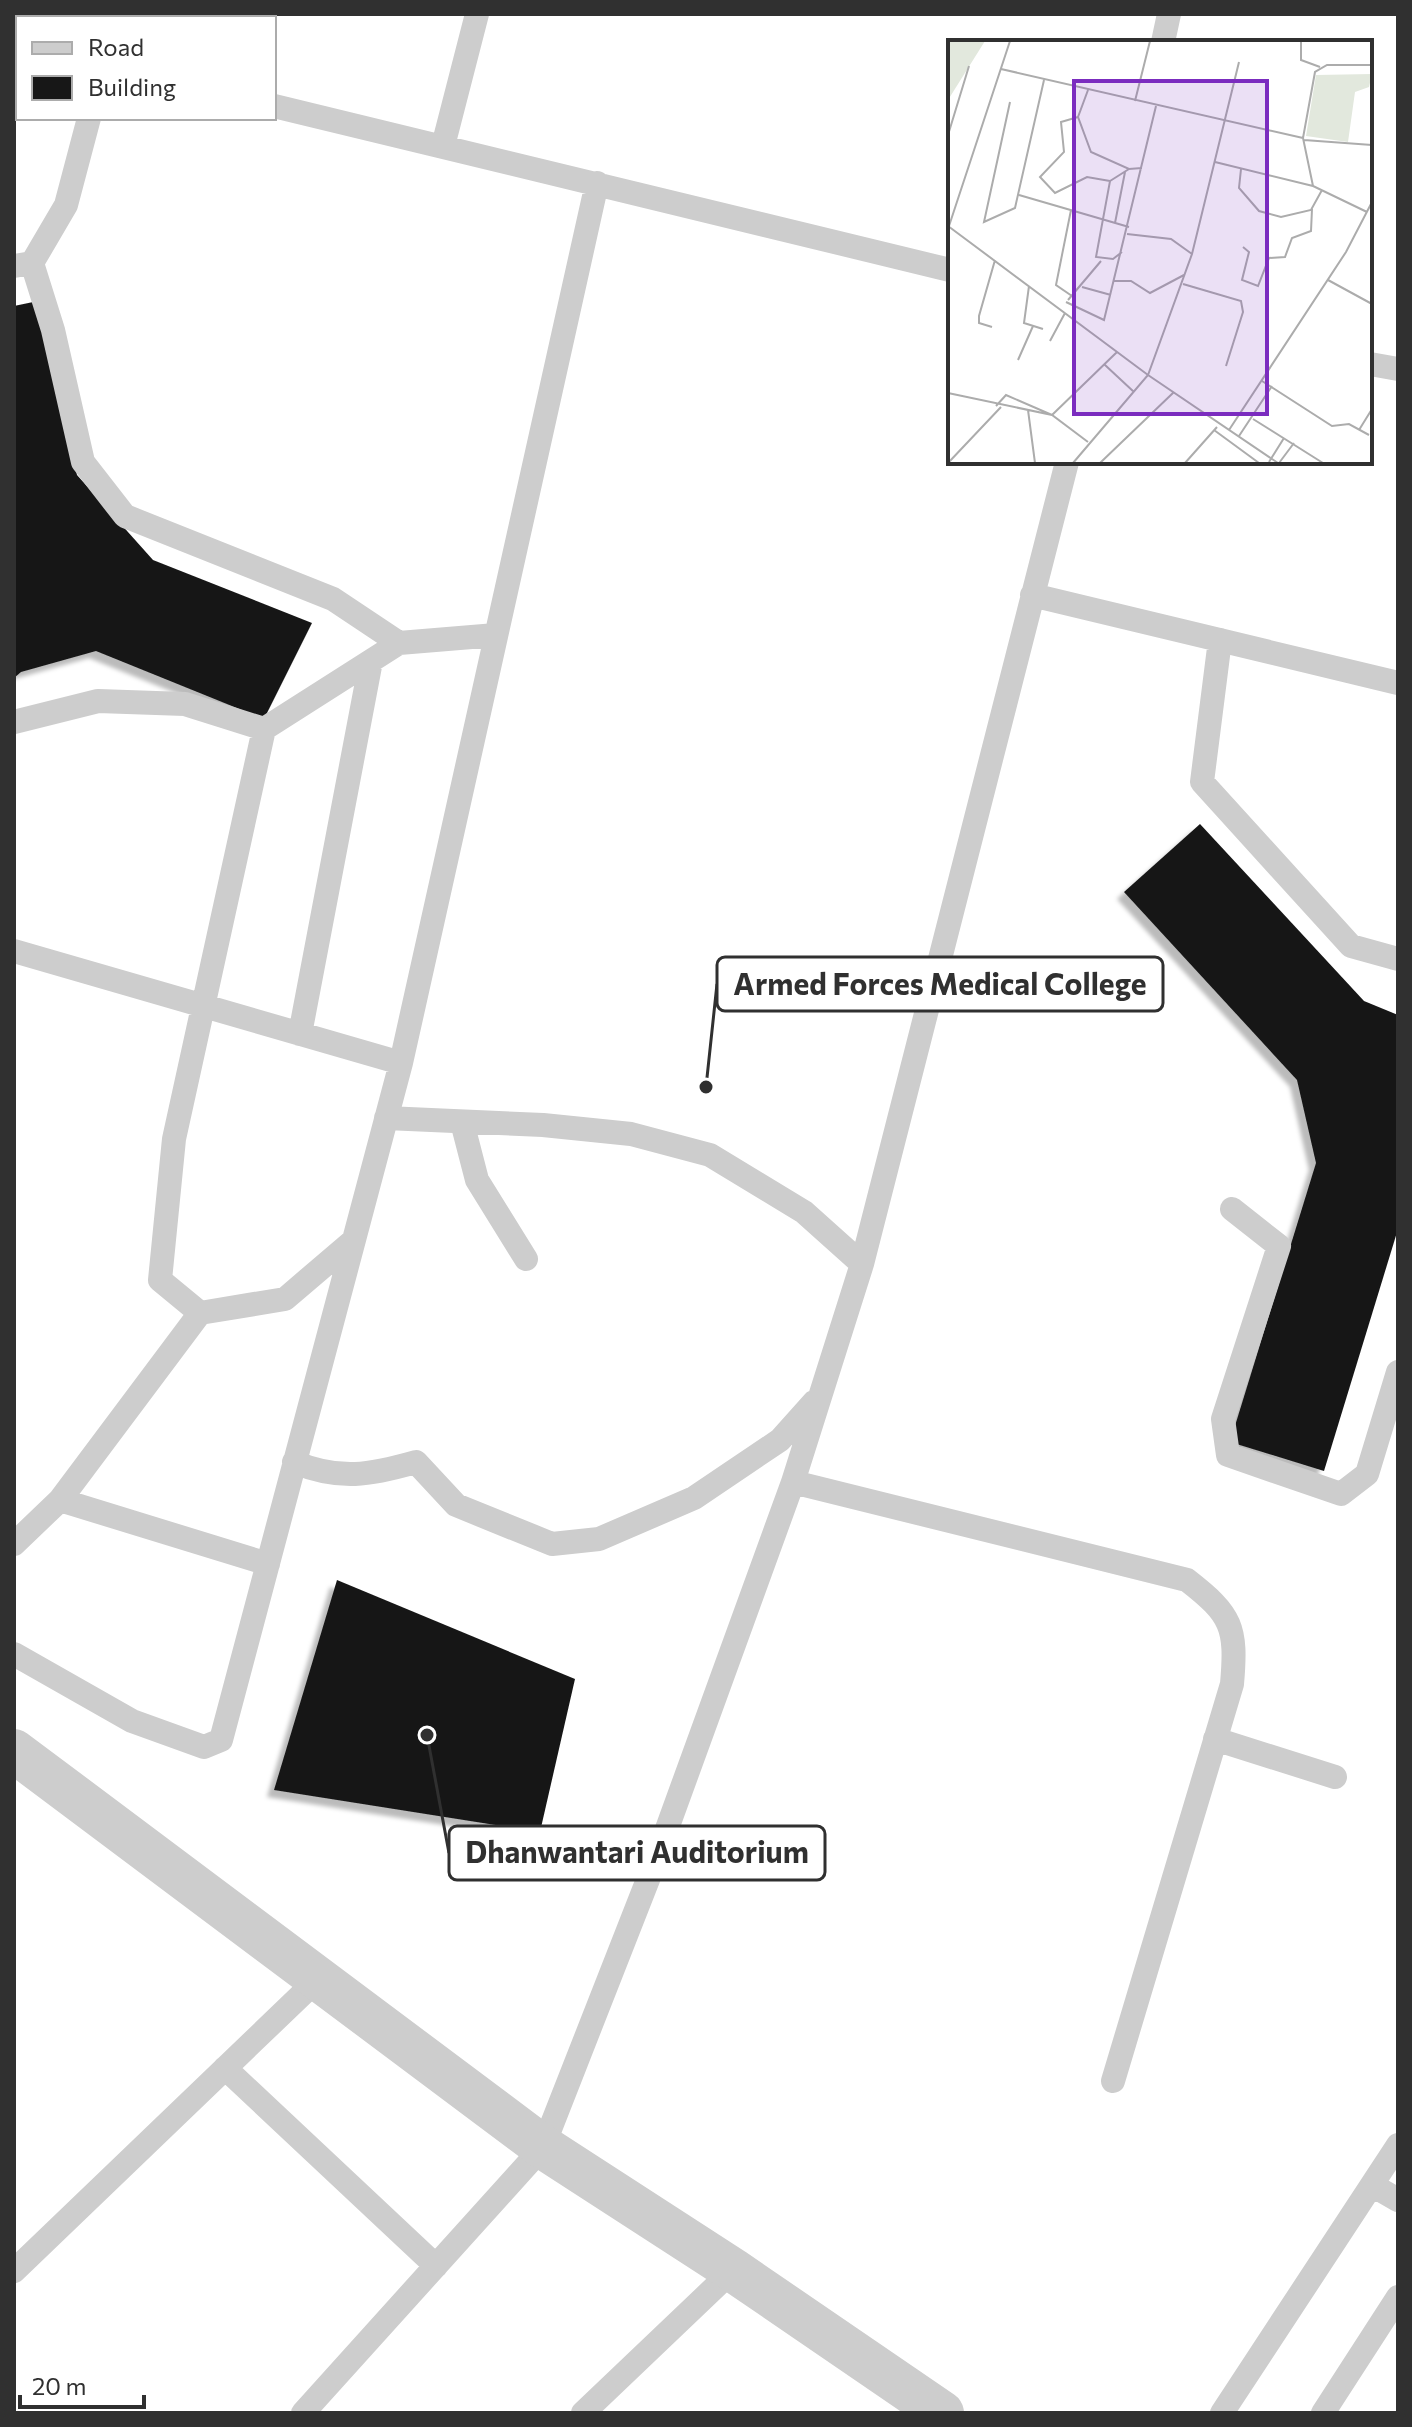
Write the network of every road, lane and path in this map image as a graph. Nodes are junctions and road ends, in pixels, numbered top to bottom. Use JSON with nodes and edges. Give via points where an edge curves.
{"nodes":[{"id":1,"x":477,"y":14,"type":"edge"},
{"id":2,"x":1169,"y":14,"type":"edge"},
{"id":3,"x":1163,"y":40,"type":"edge"},
{"id":4,"x":276,"y":106,"type":"edge"},
{"id":5,"x":88,"y":120,"type":"edge"},
{"id":6,"x":443,"y":146,"type":"junction"},
{"id":7,"x":597,"y":183,"type":"junction"},
{"id":8,"x":23,"y":264,"type":"edge"},
{"id":9,"x":948,"y":270,"type":"edge"},
{"id":10,"x":1372,"y":364,"type":"edge"},
{"id":11,"x":1398,"y":369,"type":"edge"},
{"id":12,"x":1066,"y":464,"type":"edge"},
{"id":13,"x":1032,"y":595,"type":"junction"},
{"id":14,"x":496,"y":635,"type":"junction"},
{"id":15,"x":1220,"y":640,"type":"junction"},
{"id":16,"x":399,"y":643,"type":"junction"},
{"id":17,"x":371,"y":661,"type":"junction"},
{"id":18,"x":1398,"y":683,"type":"edge"},
{"id":19,"x":14,"y":722,"type":"edge"},
{"id":20,"x":264,"y":729,"type":"junction"},
{"id":21,"x":14,"y":951,"type":"edge"},
{"id":22,"x":1398,"y":959,"type":"edge"},
{"id":23,"x":202,"y":1006,"type":"junction"},
{"id":24,"x":300,"y":1034,"type":"junction"},
{"id":25,"x":401,"y":1063,"type":"junction"},
{"id":26,"x":386,"y":1118,"type":"junction"},
{"id":27,"x":462,"y":1122,"type":"junction"},
{"id":28,"x":1232,"y":1209,"type":"dead end"},
{"id":29,"x":354,"y":1240,"type":"junction"},
{"id":30,"x":526,"y":1259,"type":"dead end"},
{"id":31,"x":862,"y":1264,"type":"junction"},
{"id":32,"x":200,"y":1313,"type":"junction"},
{"id":33,"x":1398,"y":1372,"type":"edge"},
{"id":34,"x":821,"y":1395,"type":"junction"},
{"id":35,"x":294,"y":1462,"type":"junction"},
{"id":36,"x":793,"y":1482,"type":"junction"},
{"id":37,"x":60,"y":1500,"type":"junction"},
{"id":38,"x":14,"y":1544,"type":"edge"},
{"id":39,"x":268,"y":1564,"type":"junction"},
{"id":40,"x":14,"y":1654,"type":"edge"},
{"id":41,"x":1215,"y":1739,"type":"junction"},
{"id":42,"x":14,"y":1751,"type":"edge"},
{"id":43,"x":1335,"y":1777,"type":"dead end"},
{"id":44,"x":318,"y":1979,"type":"junction"},
{"id":45,"x":225,"y":2068,"type":"junction"},
{"id":46,"x":1113,"y":2081,"type":"dead end"},
{"id":47,"x":1398,"y":2145,"type":"edge"},
{"id":48,"x":543,"y":2147,"type":"junction"},
{"id":49,"x":1372,"y":2185,"type":"junction"},
{"id":50,"x":1398,"y":2200,"type":"edge"},
{"id":51,"x":436,"y":2266,"type":"junction"},
{"id":52,"x":733,"y":2270,"type":"junction"},
{"id":53,"x":14,"y":2271,"type":"edge"},
{"id":54,"x":1398,"y":2297,"type":"edge"},
{"id":55,"x":303,"y":2413,"type":"edge"},
{"id":56,"x":583,"y":2413,"type":"edge"},
{"id":57,"x":942,"y":2413,"type":"edge"},
{"id":58,"x":1222,"y":2413,"type":"edge"},
{"id":59,"x":1323,"y":2413,"type":"edge"}],
"edges":[{"from":1,"to":6,"type":"lane"},
{"from":2,"to":3,"type":"lane"},
{"from":4,"to":6,"type":"lane"},
{"from":5,"to":8,"type":"lane","via":[[66,205]]},
{"from":6,"to":7,"type":"lane"},
{"from":7,"to":9,"type":"lane"},
{"from":7,"to":14,"type":"lane"},
{"from":8,"to":16,"type":"lane","via":[[53,330],[83,462],[125,516],[333,599]]},
{"from":10,"to":11,"type":"lane"},
{"from":12,"to":13,"type":"lane"},
{"from":13,"to":15,"type":"lane"},
{"from":13,"to":31,"type":"lane"},
{"from":14,"to":16,"type":"lane"},
{"from":14,"to":25,"type":"lane"},
{"from":15,"to":18,"type":"lane"},
{"from":15,"to":22,"type":"lane","via":[[1202,782],[1351,946]]},
{"from":16,"to":17,"type":"lane"},
{"from":17,"to":20,"type":"lane"},
{"from":17,"to":24,"type":"lane"},
{"from":19,"to":20,"type":"lane","via":[[98,701],[185,704]]},
{"from":20,"to":23,"type":"lane"},
{"from":21,"to":23,"type":"lane"},
{"from":23,"to":24,"type":"lane"},
{"from":23,"to":32,"type":"lane","via":[[174,1139],[160,1280]]},
{"from":24,"to":25,"type":"lane"},
{"from":25,"to":26,"type":"lane"},
{"from":26,"to":27,"type":"lane"},
{"from":26,"to":29,"type":"lane"},
{"from":27,"to":30,"type":"lane","via":[[477,1180]]},
{"from":27,"to":31,"type":"lane","via":[[631,1134],[710,1155],[804,1212]]},
{"from":28,"to":33,"type":"lane","via":[[1279,1246],[1223,1419],[1228,1455],[1341,1494],[1367,1474]]},
{"from":29,"to":32,"type":"lane","via":[[285,1299]]},
{"from":29,"to":35,"type":"lane"},
{"from":31,"to":34,"type":"lane"},
{"from":32,"to":37,"type":"lane"},
{"from":34,"to":35,"type":"lane","via":[[780,1440],[694,1498],[599,1539],[552,1544],[456,1505],[416,1462],[374,1474],[324,1474]]},
{"from":34,"to":36,"type":"lane"},
{"from":35,"to":39,"type":"lane"},
{"from":36,"to":41,"type":"lane","via":[[1187,1580],[1218,1604],[1236,1641],[1232,1684]]},
{"from":36,"to":48,"type":"lane","via":[[656,1859]]},
{"from":37,"to":38,"type":"lane"},
{"from":37,"to":39,"type":"lane"},
{"from":39,"to":40,"type":"lane","via":[[221,1740],[204,1747],[132,1721]]},
{"from":41,"to":43,"type":"lane"},
{"from":41,"to":46,"type":"lane"},
{"from":42,"to":44,"type":"street"},
{"from":44,"to":45,"type":"lane"},
{"from":44,"to":48,"type":"street"},
{"from":45,"to":51,"type":"lane"},
{"from":45,"to":53,"type":"lane"},
{"from":47,"to":49,"type":"lane"},
{"from":48,"to":51,"type":"lane"},
{"from":48,"to":52,"type":"street"},
{"from":49,"to":50,"type":"lane"},
{"from":49,"to":58,"type":"lane"},
{"from":51,"to":55,"type":"lane"},
{"from":52,"to":56,"type":"lane"},
{"from":52,"to":57,"type":"street"},
{"from":54,"to":59,"type":"lane"}]}
